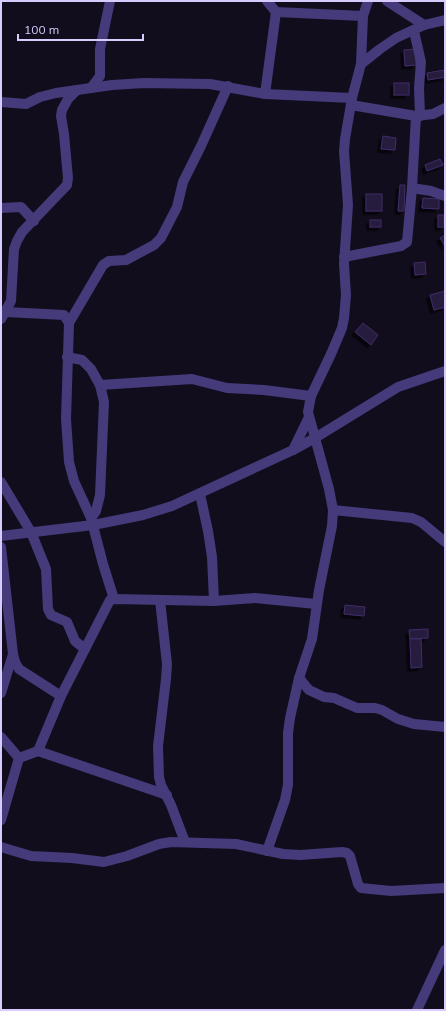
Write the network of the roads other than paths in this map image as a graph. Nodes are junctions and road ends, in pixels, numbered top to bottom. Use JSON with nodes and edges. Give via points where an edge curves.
{"nodes":[{"id":1,"x":267,"y":1,"type":"edge"},
{"id":2,"x":368,"y":1,"type":"edge"},
{"id":3,"x":387,"y":1,"type":"edge"},
{"id":4,"x":109,"y":2,"type":"edge"},
{"id":5,"x":276,"y":12,"type":"junction"},
{"id":6,"x":363,"y":16,"type":"junction"},
{"id":7,"x":445,"y":20,"type":"edge"},
{"id":8,"x":424,"y":25,"type":"junction"},
{"id":9,"x":414,"y":31,"type":"junction"},
{"id":10,"x":361,"y":64,"type":"junction"},
{"id":11,"x":100,"y":76,"type":"junction"},
{"id":12,"x":112,"y":85,"type":"junction"},
{"id":13,"x":228,"y":86,"type":"junction"},
{"id":14,"x":91,"y":88,"type":"junction"},
{"id":15,"x":78,"y":90,"type":"junction"},
{"id":16,"x":266,"y":94,"type":"junction"},
{"id":17,"x":351,"y":101,"type":"junction"},
{"id":18,"x":1,"y":102,"type":"edge"},
{"id":19,"x":445,"y":108,"type":"edge"},
{"id":20,"x":418,"y":116,"type":"junction"},
{"id":21,"x":412,"y":188,"type":"junction"},
{"id":22,"x":445,"y":196,"type":"edge"},
{"id":23,"x":1,"y":208,"type":"edge"},
{"id":24,"x":34,"y":221,"type":"junction"},
{"id":25,"x":344,"y":257,"type":"junction"},
{"id":26,"x":3,"y":315,"type":"edge"},
{"id":27,"x":69,"y":323,"type":"junction"},
{"id":28,"x":67,"y":357,"type":"junction"},
{"id":29,"x":445,"y":371,"type":"edge"},
{"id":30,"x":100,"y":385,"type":"junction"},
{"id":31,"x":311,"y":396,"type":"junction"},
{"id":32,"x":309,"y":417,"type":"junction"},
{"id":33,"x":315,"y":438,"type":"junction"},
{"id":34,"x":293,"y":450,"type":"junction"},
{"id":35,"x":1,"y":482,"type":"edge"},
{"id":36,"x":200,"y":494,"type":"junction"},
{"id":37,"x":333,"y":510,"type":"junction"},
{"id":38,"x":92,"y":521,"type":"junction"},
{"id":39,"x":31,"y":532,"type":"junction"},
{"id":40,"x":1,"y":536,"type":"edge"},
{"id":41,"x":445,"y":542,"type":"edge"},
{"id":42,"x":1,"y":547,"type":"edge"},
{"id":43,"x":114,"y":599,"type":"junction"},
{"id":44,"x":160,"y":600,"type":"junction"},
{"id":45,"x":214,"y":601,"type":"junction"},
{"id":46,"x":316,"y":604,"type":"junction"},
{"id":47,"x":85,"y":649,"type":"junction"},
{"id":48,"x":12,"y":654,"type":"junction"},
{"id":49,"x":299,"y":678,"type":"junction"},
{"id":50,"x":1,"y":692,"type":"edge"},
{"id":51,"x":61,"y":696,"type":"junction"},
{"id":52,"x":445,"y":727,"type":"edge"},
{"id":53,"x":1,"y":737,"type":"edge"},
{"id":54,"x":38,"y":751,"type":"junction"},
{"id":55,"x":19,"y":758,"type":"junction"},
{"id":56,"x":166,"y":795,"type":"junction"},
{"id":57,"x":1,"y":820,"type":"edge"},
{"id":58,"x":185,"y":842,"type":"junction"},
{"id":59,"x":1,"y":847,"type":"edge"},
{"id":60,"x":267,"y":851,"type":"junction"},
{"id":61,"x":445,"y":888,"type":"edge"},
{"id":62,"x":445,"y":950,"type":"edge"},
{"id":63,"x":417,"y":1010,"type":"edge"}],
"edges":[{"from":1,"to":5,"type":"street"},
{"from":2,"to":6,"type":"street"},
{"from":3,"to":8,"type":"street"},
{"from":4,"to":11,"type":"street","via":[[100,49]]},
{"from":5,"to":6,"type":"street"},
{"from":5,"to":16,"type":"street"},
{"from":6,"to":10,"type":"street"},
{"from":7,"to":8,"type":"street"},
{"from":8,"to":9,"type":"street"},
{"from":9,"to":10,"type":"street","via":[[396,38]]},
{"from":9,"to":20,"type":"street","via":[[420,62]]},
{"from":10,"to":17,"type":"street"},
{"from":11,"to":12,"type":"street"},
{"from":11,"to":14,"type":"street"},
{"from":12,"to":13,"type":"street","via":[[174,83]]},
{"from":12,"to":14,"type":"street"},
{"from":13,"to":16,"type":"street"},
{"from":13,"to":27,"type":"street","via":[[183,182],[177,207],[162,238],[154,246],[126,260],[109,261],[103,265]]},
{"from":14,"to":15,"type":"street"},
{"from":15,"to":18,"type":"street","via":[[48,94],[26,104]]},
{"from":15,"to":24,"type":"street","via":[[68,99],[61,116],[67,185]]},
{"from":16,"to":17,"type":"street"},
{"from":17,"to":20,"type":"street"},
{"from":17,"to":25,"type":"street","via":[[344,145],[348,205]]},
{"from":19,"to":20,"type":"street","via":[[433,114]]},
{"from":20,"to":21,"type":"street"},
{"from":21,"to":22,"type":"street"},
{"from":21,"to":25,"type":"street","via":[[405,244]]},
{"from":23,"to":24,"type":"street","via":[[20,207]]},
{"from":24,"to":26,"type":"street","via":[[16,241],[11,301]]},
{"from":25,"to":31,"type":"street","via":[[346,295],[343,323]]},
{"from":26,"to":27,"type":"street","via":[[64,315]]},
{"from":27,"to":28,"type":"street"},
{"from":28,"to":30,"type":"street","via":[[86,363]]},
{"from":28,"to":38,"type":"street","via":[[68,452],[74,481]]},
{"from":29,"to":33,"type":"street","via":[[391,390]]},
{"from":30,"to":31,"type":"street","via":[[192,379],[227,388]]},
{"from":30,"to":38,"type":"street","via":[[104,411],[100,495]]},
{"from":31,"to":32,"type":"street"},
{"from":32,"to":33,"type":"street"},
{"from":32,"to":34,"type":"street"},
{"from":33,"to":34,"type":"street"},
{"from":33,"to":37,"type":"street"},
{"from":34,"to":36,"type":"street"},
{"from":35,"to":39,"type":"street"},
{"from":36,"to":38,"type":"street","via":[[172,506],[136,516]]},
{"from":36,"to":45,"type":"street","via":[[212,557]]},
{"from":37,"to":41,"type":"street","via":[[412,518],[421,522]]},
{"from":37,"to":46,"type":"street","via":[[331,539]]},
{"from":38,"to":39,"type":"street"},
{"from":38,"to":43,"type":"street"},
{"from":39,"to":40,"type":"street"},
{"from":39,"to":47,"type":"street","via":[[46,569],[48,609],[51,615],[67,622],[76,641]]},
{"from":42,"to":48,"type":"street"},
{"from":43,"to":44,"type":"street"},
{"from":43,"to":47,"type":"street","via":[[107,603]]},
{"from":44,"to":45,"type":"street"},
{"from":44,"to":56,"type":"street","via":[[166,679],[158,763],[161,785]]},
{"from":45,"to":46,"type":"street","via":[[255,598]]},
{"from":46,"to":49,"type":"street","via":[[312,639]]},
{"from":47,"to":51,"type":"street"},
{"from":48,"to":50,"type":"street"},
{"from":48,"to":51,"type":"street","via":[[19,668]]},
{"from":49,"to":52,"type":"street","via":[[309,690],[324,697],[334,698],[357,708],[382,710],[398,720],[414,724]]},
{"from":49,"to":60,"type":"street","via":[[288,733],[288,785]]},
{"from":51,"to":54,"type":"street"},
{"from":53,"to":55,"type":"street"},
{"from":54,"to":55,"type":"street"},
{"from":54,"to":56,"type":"street"},
{"from":55,"to":57,"type":"street"},
{"from":56,"to":58,"type":"street"},
{"from":58,"to":59,"type":"street","via":[[159,844],[104,862],[31,856]]},
{"from":58,"to":60,"type":"street","via":[[236,844]]},
{"from":60,"to":61,"type":"street","via":[[283,854],[347,853],[361,888],[391,891]]},
{"from":62,"to":63,"type":"street"}]}
